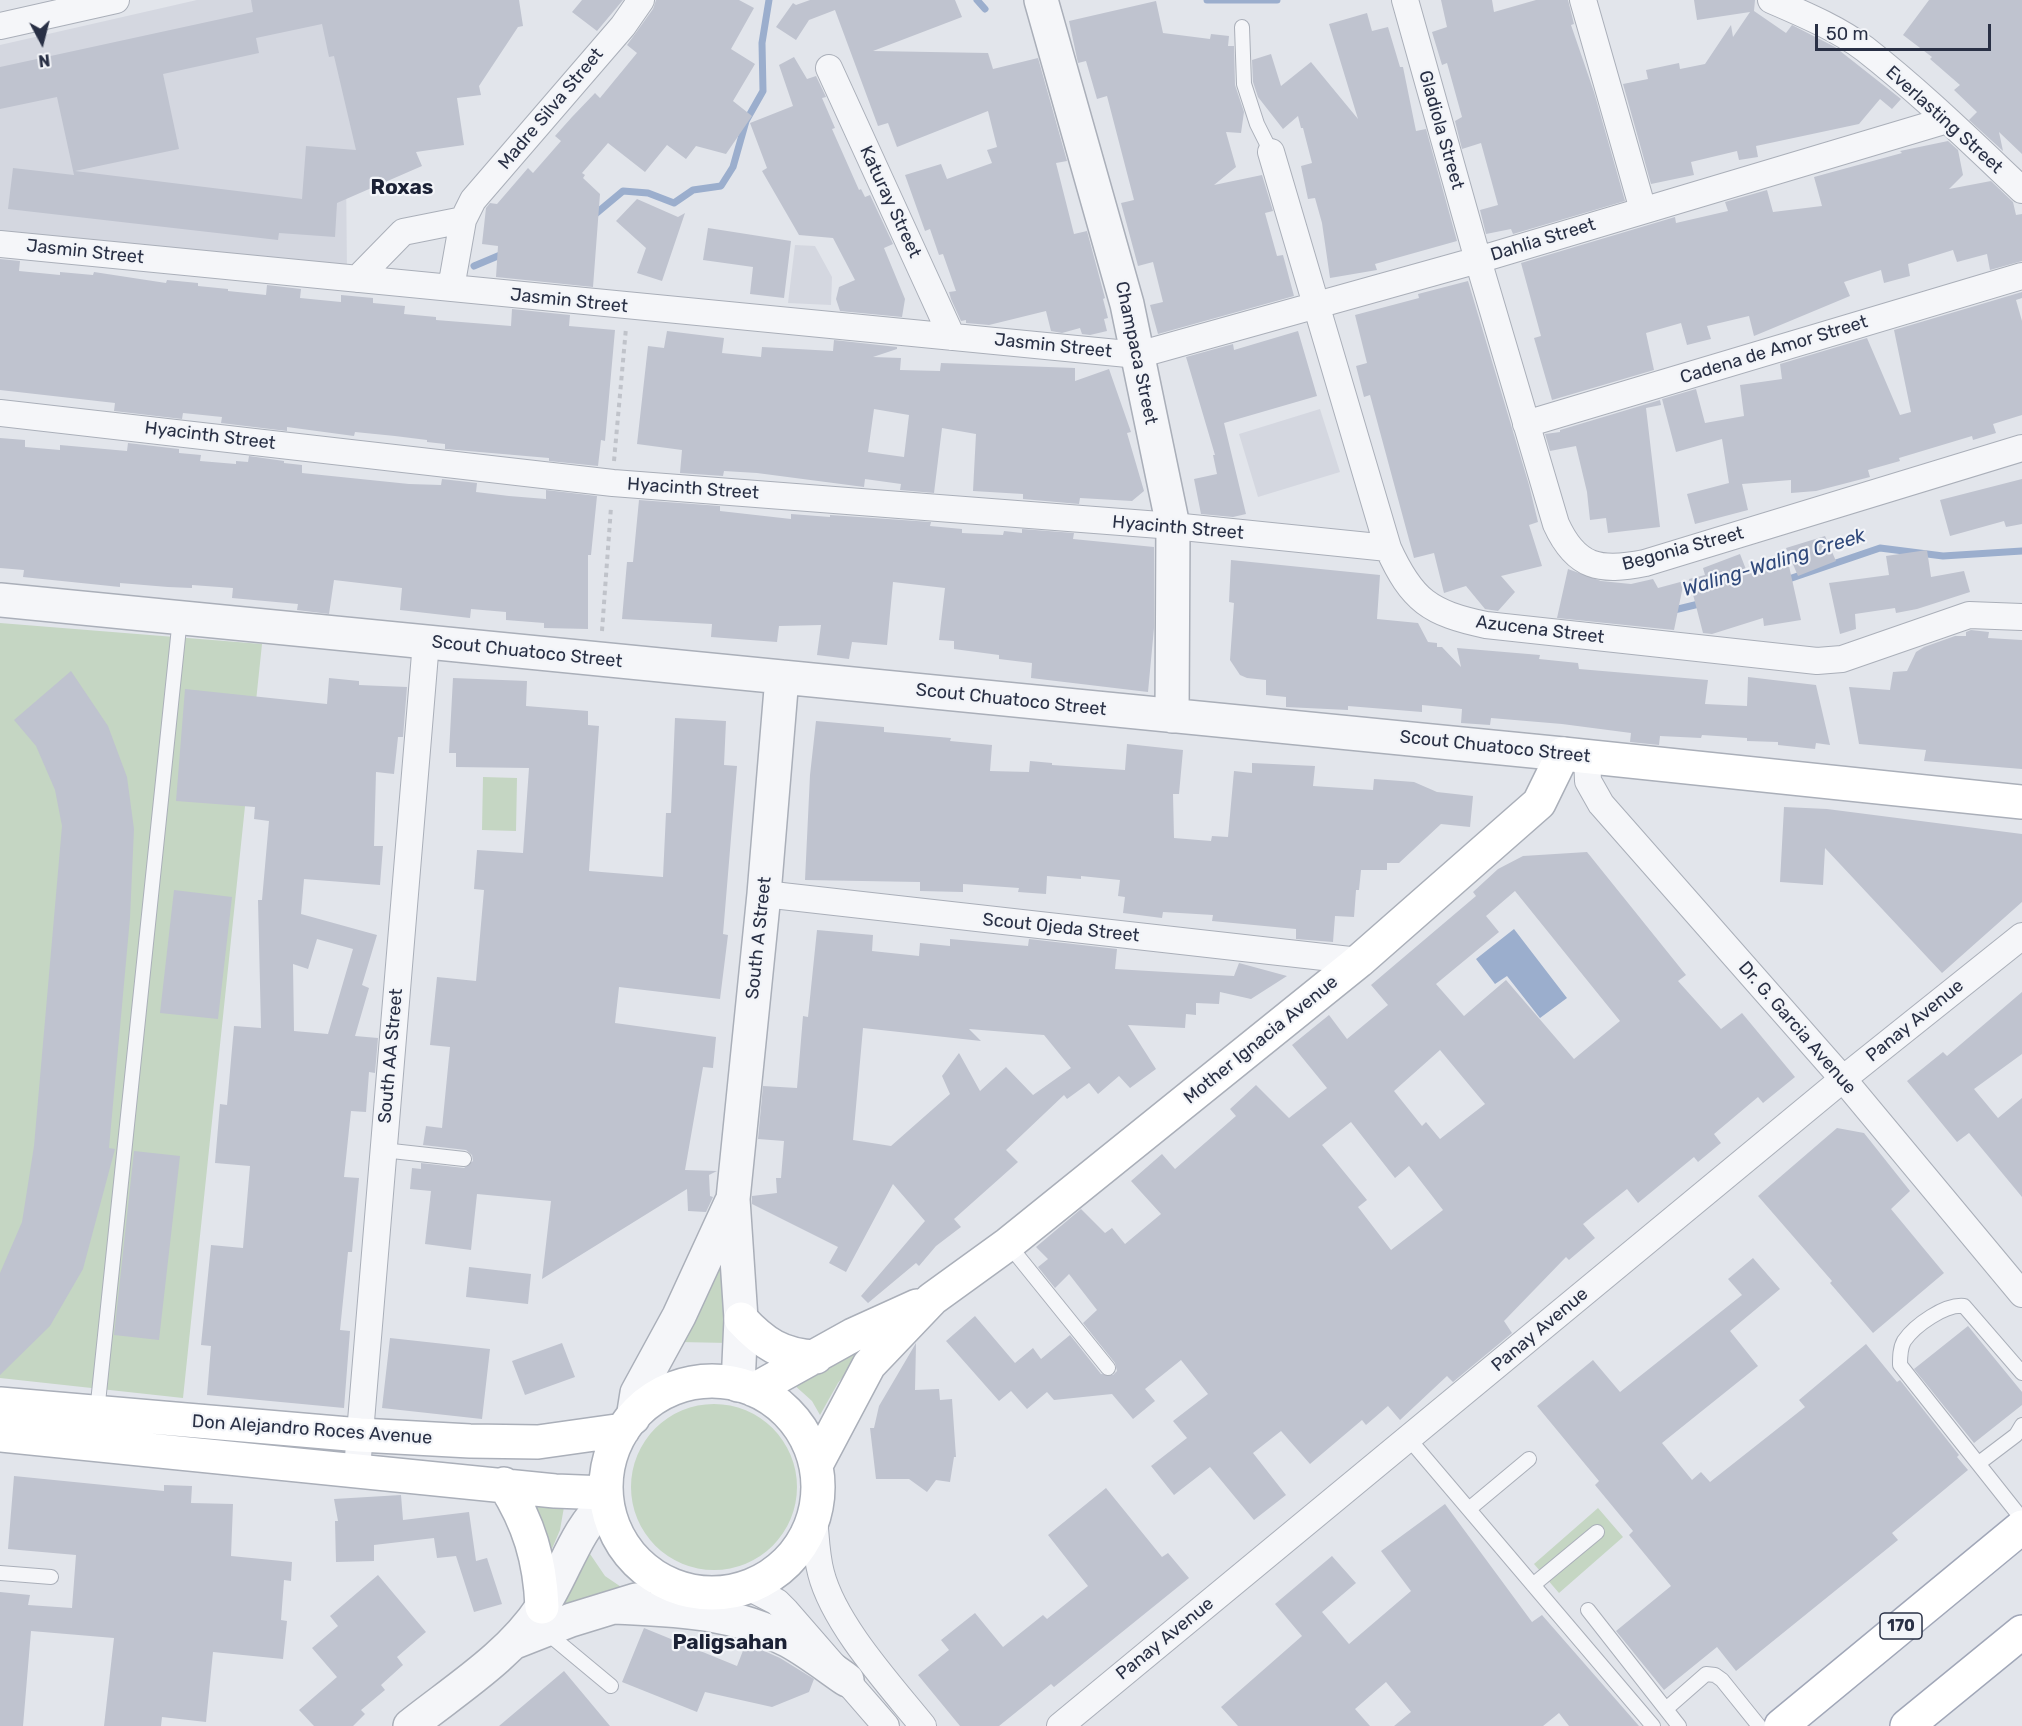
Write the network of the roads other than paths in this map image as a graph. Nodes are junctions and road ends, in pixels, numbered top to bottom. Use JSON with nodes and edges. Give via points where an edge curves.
{"nodes":[{"id":1,"x":116,"y":0,"type":"edge"},
{"id":2,"x":641,"y":0,"type":"edge"},
{"id":3,"x":1041,"y":0,"type":"edge"},
{"id":4,"x":1405,"y":0,"type":"edge"},
{"id":5,"x":1582,"y":0,"type":"edge"},
{"id":6,"x":1772,"y":0,"type":"edge"},
{"id":7,"x":0,"y":26,"type":"edge"},
{"id":8,"x":1242,"y":27,"type":"dead end"},
{"id":9,"x":829,"y":68,"type":"dead end"},
{"id":10,"x":1947,"y":120,"type":"junction"},
{"id":11,"x":1271,"y":152,"type":"joint"},
{"id":12,"x":2022,"y":190,"type":"edge"},
{"id":13,"x":1643,"y":210,"type":"junction"},
{"id":14,"x":463,"y":220,"type":"junction"},
{"id":15,"x":0,"y":244,"type":"edge"},
{"id":16,"x":1478,"y":260,"type":"junction"},
{"id":17,"x":2022,"y":276,"type":"edge"},
{"id":18,"x":357,"y":279,"type":"junction"},
{"id":19,"x":451,"y":288,"type":"junction"},
{"id":20,"x":1316,"y":306,"type":"junction"},
{"id":21,"x":952,"y":337,"type":"junction"},
{"id":22,"x":1138,"y":355,"type":"junction"},
{"id":23,"x":0,"y":413,"type":"edge"},
{"id":24,"x":1526,"y":424,"type":"junction"},
{"id":25,"x":2022,"y":448,"type":"edge"},
{"id":26,"x":1173,"y":526,"type":"junction"},
{"id":27,"x":1388,"y":548,"type":"junction"},
{"id":28,"x":0,"y":600,"type":"edge"},
{"id":29,"x":2022,"y":617,"type":"edge"},
{"id":30,"x":180,"y":618,"type":"junction"},
{"id":31,"x":426,"y":642,"type":"junction"},
{"id":32,"x":782,"y":677,"type":"junction"},
{"id":33,"x":1172,"y":716,"type":"junction"},
{"id":34,"x":1575,"y":755,"type":"junction"},
{"id":35,"x":2022,"y":802,"type":"edge"},
{"id":36,"x":764,"y":894,"type":"junction"},
{"id":37,"x":2022,"y":936,"type":"edge"},
{"id":38,"x":1359,"y":961,"type":"junction"},
{"id":39,"x":1843,"y":1079,"type":"junction"},
{"id":40,"x":383,"y":1149,"type":"junction"},
{"id":41,"x":464,"y":1159,"type":"dead end"},
{"id":42,"x":733,"y":1199,"type":"junction"},
{"id":43,"x":1008,"y":1244,"type":"junction"},
{"id":44,"x":2022,"y":1294,"type":"edge"},
{"id":45,"x":932,"y":1299,"type":"junction"},
{"id":46,"x":741,"y":1318,"type":"junction"},
{"id":47,"x":816,"y":1357,"type":"junction"},
{"id":48,"x":1108,"y":1368,"type":"dead end"},
{"id":49,"x":2022,"y":1373,"type":"edge"},
{"id":50,"x":746,"y":1388,"type":"junction"},
{"id":51,"x":0,"y":1404,"type":"edge"},
{"id":52,"x":628,"y":1424,"type":"junction"},
{"id":53,"x":2022,"y":1425,"type":"edge"},
{"id":54,"x":95,"y":1429,"type":"junction"},
{"id":55,"x":0,"y":1435,"type":"edge"},
{"id":56,"x":360,"y":1435,"type":"junction"},
{"id":57,"x":1409,"y":1439,"type":"junction"},
{"id":58,"x":1529,"y":1459,"type":"dead end"},
{"id":59,"x":1979,"y":1463,"type":"junction"},
{"id":60,"x":816,"y":1465,"type":"junction"},
{"id":61,"x":357,"y":1469,"type":"junction"},
{"id":62,"x":504,"y":1484,"type":"junction"},
{"id":63,"x":606,"y":1498,"type":"junction"},
{"id":64,"x":1468,"y":1509,"type":"junction"},
{"id":65,"x":814,"y":1518,"type":"junction"},
{"id":66,"x":2022,"y":1519,"type":"edge"},
{"id":67,"x":2022,"y":1527,"type":"edge"},
{"id":68,"x":1596,"y":1532,"type":"dead end"},
{"id":69,"x":0,"y":1573,"type":"edge"},
{"id":70,"x":51,"y":1577,"type":"dead end"},
{"id":71,"x":1533,"y":1585,"type":"junction"},
{"id":72,"x":748,"y":1587,"type":"junction"},
{"id":73,"x":686,"y":1590,"type":"junction"},
{"id":74,"x":615,"y":1607,"type":"junction"},
{"id":75,"x":1588,"y":1610,"type":"dead end"},
{"id":76,"x":534,"y":1626,"type":"junction"},
{"id":77,"x":2022,"y":1632,"type":"edge"},
{"id":78,"x":847,"y":1680,"type":"junction"},
{"id":79,"x":611,"y":1686,"type":"dead end"},
{"id":80,"x":1666,"y":1709,"type":"junction"},
{"id":81,"x":410,"y":1726,"type":"edge"},
{"id":82,"x":886,"y":1726,"type":"edge"},
{"id":83,"x":923,"y":1726,"type":"edge"},
{"id":84,"x":1060,"y":1726,"type":"edge"},
{"id":85,"x":1653,"y":1726,"type":"edge"},
{"id":86,"x":1679,"y":1726,"type":"edge"},
{"id":87,"x":1759,"y":1726,"type":"edge"},
{"id":88,"x":1780,"y":1726,"type":"edge"},
{"id":89,"x":1906,"y":1726,"type":"edge"}],
"edges":[{"from":1,"to":7,"type":"street"},
{"from":2,"to":14,"type":"street","name":"Madre Silva Street","via":[[474,200]]},
{"from":3,"to":22,"type":"street","name":"Champaca Street","via":[[1124,292]]},
{"from":4,"to":16,"type":"street","name":"Gladiola Street"},
{"from":5,"to":13,"type":"street"},
{"from":6,"to":10,"type":"street","name":"Everlasting Street","via":[[1819,21],[1863,48]]},
{"from":8,"to":11,"type":"lane","via":[[1244,84]]},
{"from":9,"to":21,"type":"street","name":"Katuray Street"},
{"from":10,"to":12,"type":"street","name":"Everlasting Street"},
{"from":10,"to":13,"type":"street","name":"Dahlia Street"},
{"from":11,"to":20,"type":"street","name":"Azucena Street"},
{"from":13,"to":16,"type":"street","name":"Dahlia Street"},
{"from":14,"to":18,"type":"street","via":[[403,232]]},
{"from":14,"to":19,"type":"street","name":"Madre Silva Street"},
{"from":15,"to":18,"type":"street","name":"Jasmin Street"},
{"from":16,"to":20,"type":"street","name":"Dahlia Street"},
{"from":16,"to":24,"type":"street","name":"Begonia Street"},
{"from":17,"to":24,"type":"street","name":"Cadena de Amor Street"},
{"from":18,"to":19,"type":"street","name":"Jasmin Street"},
{"from":19,"to":21,"type":"street","name":"Jasmin Street"},
{"from":20,"to":22,"type":"street","name":"Dahlia Street"},
{"from":20,"to":27,"type":"street","name":"Azucena Street"},
{"from":21,"to":22,"type":"street","name":"Jasmin Street"},
{"from":22,"to":26,"type":"street","name":"Champaca Street"},
{"from":23,"to":26,"type":"street","name":"Hyacinth Street","via":[[613,483]]},
{"from":24,"to":25,"type":"street","name":"Begonia Street","via":[[1562,538],[1576,556],[1601,568],[1645,563]]},
{"from":26,"to":27,"type":"street","name":"Hyacinth Street"},
{"from":26,"to":33,"type":"street","name":"Champaca Street"},
{"from":27,"to":29,"type":"street","name":"Azucena Street","via":[[1399,573],[1420,599],[1436,611],[1486,625],[1817,661],[1842,659],[1969,615]]},
{"from":28,"to":30,"type":"street","name":"Scout Chuatoco Street"},
{"from":30,"to":31,"type":"street","name":"Scout Chuatoco Street"},
{"from":30,"to":54,"type":"lane"},
{"from":31,"to":32,"type":"street","name":"Scout Chuatoco Street"},
{"from":31,"to":40,"type":"street","name":"South AA Street"},
{"from":32,"to":33,"type":"street","name":"Scout Chuatoco Street"},
{"from":32,"to":36,"type":"street","name":"South A Street"},
{"from":33,"to":34,"type":"street","name":"Scout Chuatoco Street"},
{"from":34,"to":35,"type":"main road","name":"Scout Chuatoco Street"},
{"from":34,"to":38,"type":"main road","name":"Mother Ignacia Avenue","via":[[1539,803]]},
{"from":34,"to":39,"type":"street","name":"Dr. G. Garcia Avenue","via":[[1601,804]]},
{"from":36,"to":38,"type":"street","name":"Scout Ojeda Street"},
{"from":36,"to":42,"type":"street","name":"South A Street"},
{"from":37,"to":39,"type":"street","name":"Panay Avenue"},
{"from":38,"to":43,"type":"main road","name":"Mother Ignacia Avenue"},
{"from":39,"to":44,"type":"street","name":"Dr. G. Garcia Avenue"},
{"from":39,"to":57,"type":"street","name":"Panay Avenue"},
{"from":40,"to":41,"type":"lane"},
{"from":40,"to":56,"type":"street","name":"South AA Street"},
{"from":42,"to":46,"type":"street","name":"South A Street"},
{"from":42,"to":52,"type":"street","name":"South A Street","via":[[679,1316],[637,1393]]},
{"from":43,"to":45,"type":"main road","name":"Mother Ignacia Avenue"},
{"from":43,"to":48,"type":"lane"},
{"from":45,"to":47,"type":"main road","name":"Mother Ignacia Avenue","via":[[852,1335]]},
{"from":45,"to":60,"type":"main road","name":"Mother Ignacia Avenue","via":[[869,1365]]},
{"from":46,"to":47,"type":"main road","via":[[768,1345],[783,1353]]},
{"from":46,"to":50,"type":"street","name":"South A Street"},
{"from":47,"to":50,"type":"main road","name":"Mother Ignacia Avenue"},
{"from":49,"to":59,"type":"lane","via":[[1964,1306],[1942,1308],[1904,1341],[1900,1365]]},
{"from":50,"to":52,"type":"main road","via":[[706,1382],[674,1389],[652,1401]]},
{"from":50,"to":60,"type":"main road","via":[[788,1413],[805,1437]]},
{"from":51,"to":54,"type":"main road","name":"Don Alejandro Roces Avenue"},
{"from":52,"to":56,"type":"main road","name":"Don Alejandro Roces Avenue","via":[[538,1442]]},
{"from":52,"to":63,"type":"main road","via":[[610,1457]]},
{"from":53,"to":59,"type":"lane","via":[[2016,1435]]},
{"from":54,"to":55,"type":"main road","name":"Don Alejandro Roces Avenue"},
{"from":54,"to":56,"type":"main road","name":"Don Alejandro Roces Avenue"},
{"from":54,"to":61,"type":"main road","name":"Don Alejandro Roces Avenue"},
{"from":56,"to":61,"type":"street","name":"South AA Street"},
{"from":57,"to":64,"type":"lane"},
{"from":57,"to":84,"type":"street","name":"Panay Avenue"},
{"from":58,"to":64,"type":"lane"},
{"from":59,"to":66,"type":"lane"},
{"from":60,"to":65,"type":"main road","via":[[818,1493]]},
{"from":61,"to":62,"type":"main road","name":"Don Alejandro Roces Avenue"},
{"from":62,"to":63,"type":"main road","name":"Don Alejandro Roces Avenue"},
{"from":62,"to":76,"type":"main road","via":[[529,1529],[537,1555]]},
{"from":63,"to":73,"type":"main road","via":[[615,1531],[633,1557],[657,1577]]},
{"from":63,"to":76,"type":"street","via":[[592,1515]]},
{"from":64,"to":71,"type":"lane"},
{"from":65,"to":72,"type":"main road","via":[[790,1560]]},
{"from":65,"to":83,"type":"street","via":[[821,1573],[832,1602],[872,1662]]},
{"from":67,"to":88,"type":"main road","number":"170"},
{"from":68,"to":71,"type":"lane"},
{"from":69,"to":70,"type":"lane"},
{"from":71,"to":85,"type":"lane"},
{"from":72,"to":73,"type":"main road","via":[[728,1592]]},
{"from":72,"to":78,"type":"street","via":[[777,1602]]},
{"from":73,"to":74,"type":"street"},
{"from":74,"to":76,"type":"street"},
{"from":74,"to":78,"type":"street","via":[[722,1616],[757,1626],[790,1642]]},
{"from":75,"to":80,"type":"lane"},
{"from":76,"to":79,"type":"lane"},
{"from":76,"to":81,"type":"street"},
{"from":77,"to":89,"type":"main road"},
{"from":78,"to":82,"type":"street"},
{"from":80,"to":86,"type":"lane"},
{"from":80,"to":87,"type":"lane","via":[[1706,1674],[1714,1675]]}]}
